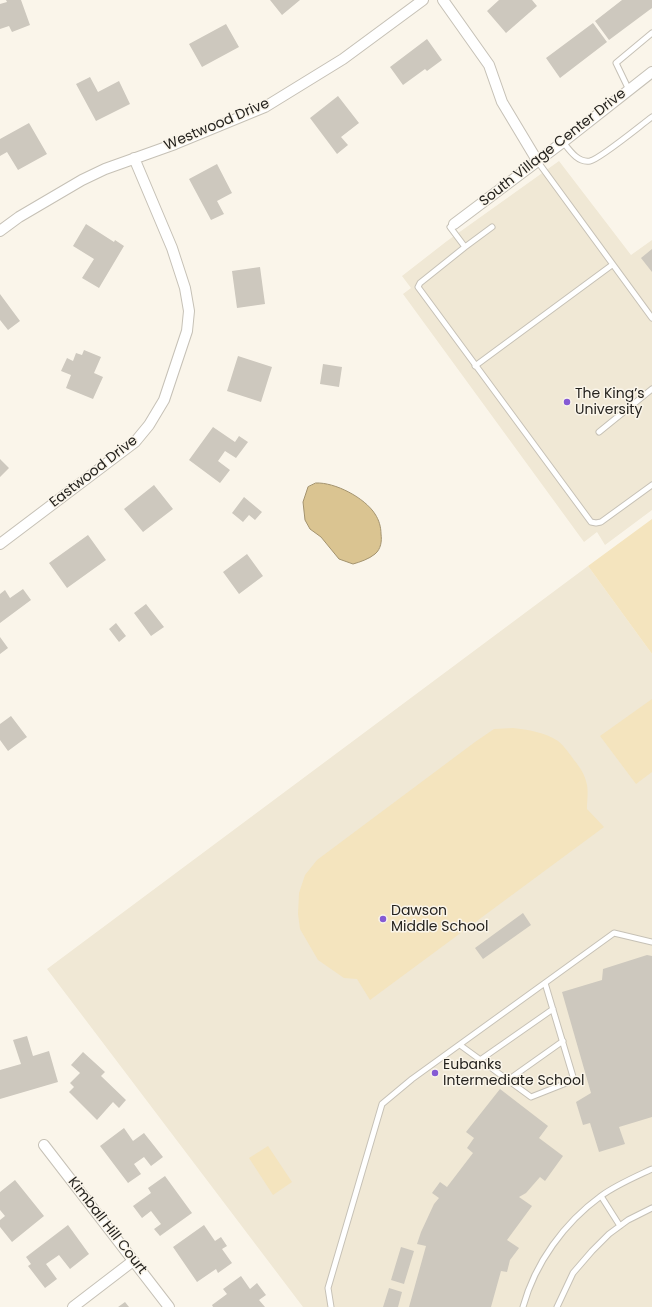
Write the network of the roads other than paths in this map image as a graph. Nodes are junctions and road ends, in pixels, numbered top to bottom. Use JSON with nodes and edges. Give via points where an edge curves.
{"nodes":[{"id":1,"x":423,"y":0,"type":"edge"},
{"id":2,"x":443,"y":0,"type":"edge"},
{"id":3,"x":652,"y":33,"type":"edge"},
{"id":4,"x":652,"y":72,"type":"edge"},
{"id":5,"x":630,"y":90,"type":"junction"},
{"id":6,"x":652,"y":117,"type":"edge"},
{"id":7,"x":563,"y":142,"type":"junction"},
{"id":8,"x":134,"y":158,"type":"junction"},
{"id":9,"x":538,"y":162,"type":"junction"},
{"id":10,"x":454,"y":224,"type":"joint"},
{"id":11,"x":492,"y":227,"type":"dead end"},
{"id":12,"x":0,"y":231,"type":"edge"},
{"id":13,"x":465,"y":247,"type":"junction"},
{"id":14,"x":612,"y":265,"type":"junction"},
{"id":15,"x":652,"y":318,"type":"edge"},
{"id":16,"x":475,"y":366,"type":"junction"},
{"id":17,"x":652,"y":389,"type":"edge"},
{"id":18,"x":598,"y":432,"type":"dead end"},
{"id":19,"x":652,"y":485,"type":"edge"},
{"id":20,"x":0,"y":544,"type":"edge"},
{"id":21,"x":652,"y":942,"type":"edge"},
{"id":22,"x":545,"y":983,"type":"junction"},
{"id":23,"x":553,"y":1009,"type":"junction"},
{"id":24,"x":562,"y":1041,"type":"junction"},
{"id":25,"x":460,"y":1045,"type":"junction"},
{"id":26,"x":480,"y":1060,"type":"junction"},
{"id":27,"x":508,"y":1080,"type":"junction"},
{"id":28,"x":44,"y":1145,"type":"dead end"},
{"id":29,"x":652,"y":1169,"type":"edge"},
{"id":30,"x":601,"y":1196,"type":"junction"},
{"id":31,"x":652,"y":1208,"type":"edge"},
{"id":32,"x":620,"y":1226,"type":"junction"},
{"id":33,"x":133,"y":1260,"type":"junction"},
{"id":34,"x":73,"y":1307,"type":"edge"},
{"id":35,"x":169,"y":1307,"type":"edge"},
{"id":36,"x":331,"y":1307,"type":"edge"},
{"id":37,"x":523,"y":1307,"type":"edge"},
{"id":38,"x":557,"y":1307,"type":"edge"}],
"edges":[{"from":1,"to":8,"type":"street","name":"Westwood Drive","via":[[343,58],[265,107]]},
{"from":2,"to":9,"type":"street","via":[[489,65],[502,102]]},
{"from":3,"to":5,"type":"lane","via":[[616,63]]},
{"from":4,"to":5,"type":"street","name":"South Village Center Drive"},
{"from":5,"to":7,"type":"street","name":"South Village Center Drive"},
{"from":6,"to":7,"type":"lane","via":[[590,161],[576,158]]},
{"from":7,"to":9,"type":"street","name":"South Village Center Drive"},
{"from":8,"to":12,"type":"street","name":"Westwood Drive","via":[[82,180]]},
{"from":8,"to":20,"type":"street","name":"Eastwood Drive","via":[[172,248],[185,288],[189,311],[187,331],[164,400],[135,442]]},
{"from":9,"to":10,"type":"street","name":"South Village Center Drive"},
{"from":9,"to":14,"type":"lane"},
{"from":10,"to":13,"type":"lane","via":[[450,227]]},
{"from":11,"to":13,"type":"lane"},
{"from":13,"to":16,"type":"lane","via":[[418,287]]},
{"from":14,"to":15,"type":"lane"},
{"from":14,"to":16,"type":"lane"},
{"from":16,"to":19,"type":"lane","via":[[590,522],[601,522]]},
{"from":17,"to":18,"type":"lane"},
{"from":21,"to":22,"type":"lane","via":[[614,933]]},
{"from":22,"to":23,"type":"lane"},
{"from":22,"to":25,"type":"lane"},
{"from":23,"to":24,"type":"lane"},
{"from":23,"to":26,"type":"lane"},
{"from":24,"to":27,"type":"lane"},
{"from":24,"to":27,"type":"lane","via":[[574,1080],[531,1097]]},
{"from":25,"to":26,"type":"lane"},
{"from":25,"to":36,"type":"lane","via":[[382,1104],[328,1288]]},
{"from":26,"to":27,"type":"lane"},
{"from":28,"to":33,"type":"street","name":"Kimball Hill Court"},
{"from":29,"to":30,"type":"lane"},
{"from":30,"to":32,"type":"lane"},
{"from":30,"to":37,"type":"lane","via":[[572,1222],[549,1249],[528,1288]]},
{"from":31,"to":32,"type":"lane"},
{"from":32,"to":38,"type":"lane","via":[[592,1250],[573,1273]]},
{"from":33,"to":34,"type":"street"},
{"from":33,"to":35,"type":"street","name":"Kimball Hill Court"}]}
